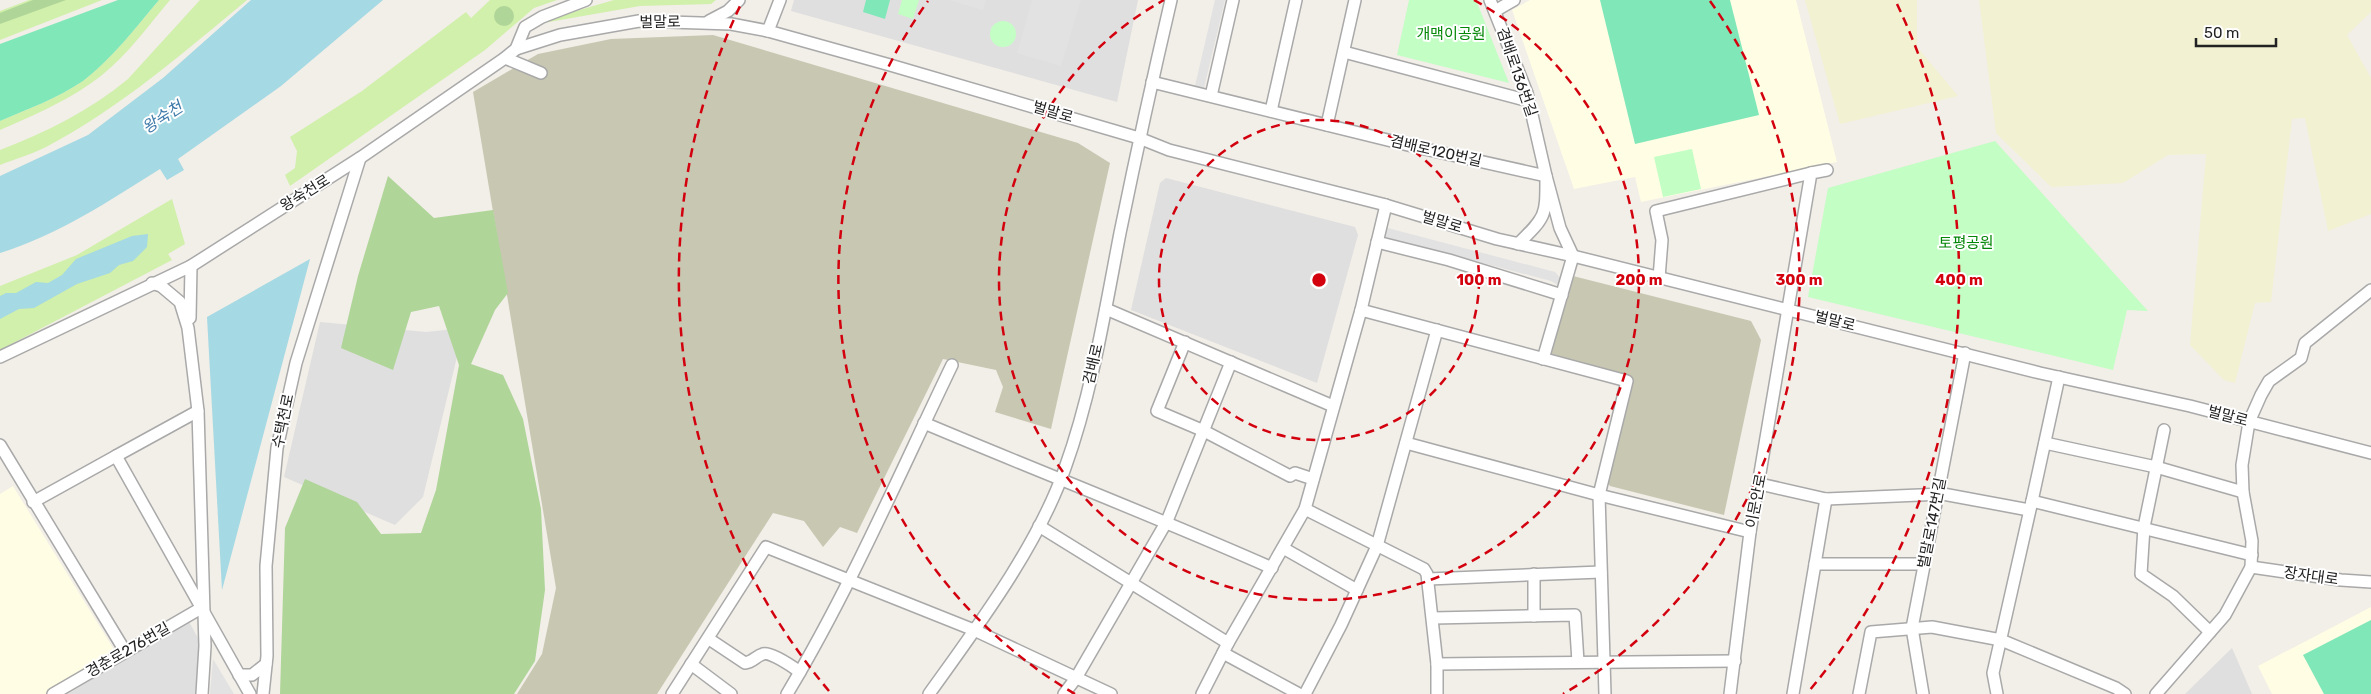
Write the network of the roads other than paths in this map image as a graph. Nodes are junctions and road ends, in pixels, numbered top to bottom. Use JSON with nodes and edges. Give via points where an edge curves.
{"nodes":[{"id":1,"x":586,"y":0,"type":"edge"},
{"id":2,"x":739,"y":0,"type":"edge"},
{"id":3,"x":780,"y":0,"type":"edge"},
{"id":4,"x":1171,"y":0,"type":"edge"},
{"id":5,"x":1233,"y":0,"type":"edge"},
{"id":6,"x":1296,"y":0,"type":"edge"},
{"id":7,"x":1355,"y":0,"type":"edge"},
{"id":8,"x":1514,"y":0,"type":"edge"},
{"id":9,"x":1492,"y":5,"type":"edge"},
{"id":10,"x":710,"y":21,"type":"junction"},
{"id":11,"x":768,"y":31,"type":"junction"},
{"id":12,"x":516,"y":49,"type":"junction"},
{"id":13,"x":1344,"y":52,"type":"junction"},
{"id":14,"x":505,"y":58,"type":"junction"},
{"id":15,"x":541,"y":73,"type":"dead end"},
{"id":16,"x":1152,"y":82,"type":"junction"},
{"id":17,"x":1211,"y":96,"type":"junction"},
{"id":18,"x":1529,"y":101,"type":"junction"},
{"id":19,"x":1270,"y":111,"type":"junction"},
{"id":20,"x":1327,"y":125,"type":"junction"},
{"id":21,"x":1139,"y":138,"type":"junction"},
{"id":22,"x":360,"y":158,"type":"junction"},
{"id":23,"x":1827,"y":170,"type":"dead end"},
{"id":24,"x":1811,"y":173,"type":"junction"},
{"id":25,"x":1546,"y":176,"type":"junction"},
{"id":26,"x":1386,"y":205,"type":"junction"},
{"id":27,"x":1377,"y":242,"type":"junction"},
{"id":28,"x":1518,"y":244,"type":"junction"},
{"id":29,"x":1573,"y":256,"type":"junction"},
{"id":30,"x":191,"y":266,"type":"junction"},
{"id":31,"x":1659,"y":278,"type":"junction"},
{"id":32,"x":152,"y":283,"type":"junction"},
{"id":33,"x":2371,"y":290,"type":"edge"},
{"id":34,"x":1562,"y":295,"type":"junction"},
{"id":35,"x":1106,"y":308,"type":"junction"},
{"id":36,"x":1361,"y":310,"type":"junction"},
{"id":37,"x":1789,"y":310,"type":"junction"},
{"id":38,"x":188,"y":328,"type":"junction"},
{"id":39,"x":1437,"y":330,"type":"junction"},
{"id":40,"x":1185,"y":342,"type":"junction"},
{"id":41,"x":1965,"y":353,"type":"junction"},
{"id":42,"x":0,"y":357,"type":"edge"},
{"id":43,"x":1543,"y":359,"type":"junction"},
{"id":44,"x":1232,"y":362,"type":"junction"},
{"id":45,"x":952,"y":365,"type":"dead end"},
{"id":46,"x":2059,"y":377,"type":"junction"},
{"id":47,"x":1332,"y":406,"type":"junction"},
{"id":48,"x":198,"y":411,"type":"junction"},
{"id":49,"x":2249,"y":422,"type":"junction"},
{"id":50,"x":924,"y":423,"type":"junction"},
{"id":51,"x":2164,"y":430,"type":"dead end"},
{"id":52,"x":1204,"y":431,"type":"junction"},
{"id":53,"x":1406,"y":443,"type":"junction"},
{"id":54,"x":2045,"y":443,"type":"junction"},
{"id":55,"x":0,"y":445,"type":"edge"},
{"id":56,"x":2371,"y":452,"type":"edge"},
{"id":57,"x":116,"y":456,"type":"junction"},
{"id":58,"x":2156,"y":467,"type":"junction"},
{"id":59,"x":1313,"y":479,"type":"junction"},
{"id":60,"x":1060,"y":481,"type":"junction"},
{"id":61,"x":1760,"y":484,"type":"junction"},
{"id":62,"x":2243,"y":492,"type":"junction"},
{"id":63,"x":1937,"y":494,"type":"junction"},
{"id":64,"x":1599,"y":496,"type":"junction"},
{"id":65,"x":1826,"y":499,"type":"junction"},
{"id":66,"x":33,"y":502,"type":"junction"},
{"id":67,"x":2031,"y":506,"type":"junction"},
{"id":68,"x":1305,"y":509,"type":"junction"},
{"id":69,"x":1167,"y":521,"type":"junction"},
{"id":70,"x":1039,"y":526,"type":"junction"},
{"id":71,"x":2144,"y":527,"type":"junction"},
{"id":72,"x":1750,"y":532,"type":"junction"},
{"id":73,"x":1377,"y":546,"type":"junction"},
{"id":74,"x":1283,"y":548,"type":"junction"},
{"id":75,"x":2252,"y":555,"type":"junction"},
{"id":76,"x":1815,"y":564,"type":"junction"},
{"id":77,"x":1923,"y":564,"type":"junction"},
{"id":78,"x":2251,"y":567,"type":"junction"},
{"id":79,"x":1272,"y":568,"type":"junction"},
{"id":80,"x":1602,"y":572,"type":"junction"},
{"id":81,"x":1534,"y":574,"type":"junction"},
{"id":82,"x":1428,"y":579,"type":"junction"},
{"id":83,"x":848,"y":580,"type":"junction"},
{"id":84,"x":2371,"y":582,"type":"edge"},
{"id":85,"x":1131,"y":584,"type":"junction"},
{"id":86,"x":1357,"y":590,"type":"junction"},
{"id":87,"x":202,"y":607,"type":"junction"},
{"id":88,"x":1534,"y":616,"type":"junction"},
{"id":89,"x":1433,"y":618,"type":"junction"},
{"id":90,"x":1912,"y":628,"type":"junction"},
{"id":91,"x":974,"y":630,"type":"junction"},
{"id":92,"x":2210,"y":632,"type":"junction"},
{"id":93,"x":709,"y":638,"type":"junction"},
{"id":94,"x":2001,"y":640,"type":"junction"},
{"id":95,"x":1225,"y":648,"type":"junction"},
{"id":96,"x":125,"y":651,"type":"junction"},
{"id":97,"x":1605,"y":661,"type":"junction"},
{"id":98,"x":1735,"y":661,"type":"junction"},
{"id":99,"x":1578,"y":662,"type":"junction"},
{"id":100,"x":266,"y":664,"type":"junction"},
{"id":101,"x":691,"y":664,"type":"junction"},
{"id":102,"x":1437,"y":664,"type":"junction"},
{"id":103,"x":800,"y":672,"type":"junction"},
{"id":104,"x":239,"y":675,"type":"junction"},
{"id":105,"x":1076,"y":678,"type":"junction"},
{"id":106,"x":53,"y":694,"type":"edge"},
{"id":107,"x":202,"y":694,"type":"edge"},
{"id":108,"x":250,"y":694,"type":"edge"},
{"id":109,"x":263,"y":694,"type":"edge"},
{"id":110,"x":672,"y":694,"type":"edge"},
{"id":111,"x":731,"y":694,"type":"edge"},
{"id":112,"x":787,"y":694,"type":"edge"},
{"id":113,"x":928,"y":694,"type":"edge"},
{"id":114,"x":1064,"y":694,"type":"edge"},
{"id":115,"x":1111,"y":694,"type":"edge"},
{"id":116,"x":1202,"y":694,"type":"edge"},
{"id":117,"x":1299,"y":694,"type":"edge"},
{"id":118,"x":1305,"y":694,"type":"edge"},
{"id":119,"x":1437,"y":694,"type":"edge"},
{"id":120,"x":1605,"y":694,"type":"edge"},
{"id":121,"x":1730,"y":694,"type":"edge"},
{"id":122,"x":1793,"y":694,"type":"edge"},
{"id":123,"x":1859,"y":694,"type":"edge"},
{"id":124,"x":1923,"y":694,"type":"edge"},
{"id":125,"x":1998,"y":694,"type":"edge"},
{"id":126,"x":2125,"y":694,"type":"edge"},
{"id":127,"x":2156,"y":694,"type":"edge"}],
"edges":[{"from":1,"to":12,"type":"street","name":"왕숙천로","via":[[525,27]]},
{"from":2,"to":10,"type":"street"},
{"from":3,"to":11,"type":"street"},
{"from":4,"to":16,"type":"street","name":"검배로"},
{"from":5,"to":17,"type":"street"},
{"from":6,"to":19,"type":"street"},
{"from":7,"to":13,"type":"street"},
{"from":8,"to":9,"type":"street"},
{"from":9,"to":18,"type":"street","name":"겸배로136번길"},
{"from":10,"to":11,"type":"street","name":"벌말로"},
{"from":10,"to":12,"type":"street","name":"벌말로","via":[[639,21],[608,25]]},
{"from":11,"to":21,"type":"street","name":"벌말로"},
{"from":12,"to":14,"type":"street","name":"왕숙천로"},
{"from":13,"to":18,"type":"street"},
{"from":13,"to":20,"type":"street"},
{"from":14,"to":15,"type":"street"},
{"from":14,"to":22,"type":"street","name":"왕숙천로"},
{"from":16,"to":17,"type":"street","name":"겸배로120번길"},
{"from":16,"to":21,"type":"street","name":"검배로"},
{"from":17,"to":19,"type":"street","name":"겸배로120번길"},
{"from":18,"to":25,"type":"street","name":"겸배로136번길"},
{"from":19,"to":20,"type":"street","name":"겸배로120번길"},
{"from":20,"to":25,"type":"street","name":"겸배로120번길"},
{"from":21,"to":26,"type":"street","name":"벌말로","via":[[1169,150]]},
{"from":21,"to":35,"type":"street","name":"검배로"},
{"from":22,"to":30,"type":"street","name":"왕숙천로"},
{"from":22,"to":100,"type":"street","name":"수택천로","via":[[296,363],[277,448],[266,566]]},
{"from":23,"to":24,"type":"street"},
{"from":24,"to":31,"type":"street","via":[[1656,211],[1662,240]]},
{"from":24,"to":37,"type":"street","name":"이문안로"},
{"from":25,"to":28,"type":"street","via":[[1545,214]]},
{"from":25,"to":29,"type":"street","via":[[1560,228]]},
{"from":26,"to":27,"type":"street"},
{"from":26,"to":28,"type":"street","name":"벌말로"},
{"from":27,"to":34,"type":"street","via":[[1449,260]]},
{"from":27,"to":36,"type":"street"},
{"from":28,"to":29,"type":"street","name":"벌말로"},
{"from":29,"to":31,"type":"street","name":"벌말로"},
{"from":29,"to":34,"type":"street"},
{"from":30,"to":32,"type":"street","name":"왕숙천로"},
{"from":30,"to":38,"type":"street"},
{"from":31,"to":37,"type":"street","name":"벌말로"},
{"from":32,"to":38,"type":"street","via":[[162,286],[180,302]]},
{"from":32,"to":42,"type":"street","name":"왕숙천로"},
{"from":33,"to":49,"type":"street","via":[[2305,343],[2300,358],[2269,381]]},
{"from":34,"to":43,"type":"street"},
{"from":35,"to":40,"type":"street"},
{"from":35,"to":60,"type":"street","name":"검배로","via":[[1084,401]]},
{"from":36,"to":39,"type":"street"},
{"from":36,"to":47,"type":"street"},
{"from":37,"to":41,"type":"street","name":"벌말로"},
{"from":37,"to":61,"type":"street","name":"이문안로"},
{"from":38,"to":48,"type":"street"},
{"from":39,"to":43,"type":"street"},
{"from":39,"to":53,"type":"street"},
{"from":40,"to":44,"type":"street"},
{"from":40,"to":52,"type":"street","via":[[1157,411]]},
{"from":41,"to":46,"type":"street","name":"벌말로"},
{"from":41,"to":63,"type":"street","name":"벌말로147번길"},
{"from":43,"to":64,"type":"street","via":[[1627,381]]},
{"from":44,"to":47,"type":"street"},
{"from":44,"to":52,"type":"street"},
{"from":45,"to":50,"type":"street"},
{"from":46,"to":49,"type":"street","name":"벌말로"},
{"from":46,"to":54,"type":"street"},
{"from":47,"to":59,"type":"street"},
{"from":48,"to":57,"type":"street"},
{"from":48,"to":87,"type":"street"},
{"from":49,"to":56,"type":"street","name":"벌말로"},
{"from":49,"to":62,"type":"street","via":[[2242,465]]},
{"from":50,"to":60,"type":"street"},
{"from":50,"to":83,"type":"street"},
{"from":51,"to":58,"type":"street"},
{"from":52,"to":59,"type":"street","via":[[1290,476],[1295,473]]},
{"from":52,"to":69,"type":"street"},
{"from":53,"to":64,"type":"street"},
{"from":53,"to":73,"type":"street"},
{"from":54,"to":58,"type":"street"},
{"from":54,"to":67,"type":"street"},
{"from":55,"to":66,"type":"street"},
{"from":57,"to":66,"type":"street"},
{"from":57,"to":87,"type":"street"},
{"from":58,"to":62,"type":"street"},
{"from":58,"to":71,"type":"street"},
{"from":59,"to":68,"type":"street"},
{"from":60,"to":69,"type":"street"},
{"from":60,"to":70,"type":"street","name":"검배로"},
{"from":61,"to":65,"type":"street"},
{"from":61,"to":72,"type":"street","name":"이문안로"},
{"from":62,"to":75,"type":"street"},
{"from":63,"to":65,"type":"street"},
{"from":63,"to":67,"type":"street"},
{"from":63,"to":77,"type":"street","name":"벌말로147번길"},
{"from":64,"to":72,"type":"street"},
{"from":64,"to":80,"type":"street"},
{"from":65,"to":76,"type":"street"},
{"from":66,"to":96,"type":"street"},
{"from":67,"to":71,"type":"street"},
{"from":67,"to":94,"type":"street"},
{"from":68,"to":73,"type":"street"},
{"from":68,"to":74,"type":"street"},
{"from":69,"to":79,"type":"street"},
{"from":69,"to":85,"type":"street"},
{"from":70,"to":85,"type":"street"},
{"from":70,"to":91,"type":"street","name":"검배로"},
{"from":71,"to":75,"type":"street"},
{"from":71,"to":92,"type":"street","via":[[2141,574],[2173,596]]},
{"from":72,"to":98,"type":"street","name":"이문안로"},
{"from":73,"to":82,"type":"street","via":[[1424,570]]},
{"from":73,"to":86,"type":"street"},
{"from":74,"to":79,"type":"street"},
{"from":74,"to":86,"type":"street"},
{"from":75,"to":78,"type":"street"},
{"from":76,"to":77,"type":"street"},
{"from":76,"to":122,"type":"street"},
{"from":77,"to":90,"type":"street","name":"벌말로147번길"},
{"from":78,"to":84,"type":"street","name":"장자대로"},
{"from":78,"to":92,"type":"street","via":[[2225,615]]},
{"from":79,"to":95,"type":"street"},
{"from":80,"to":81,"type":"street"},
{"from":80,"to":97,"type":"street"},
{"from":81,"to":82,"type":"street"},
{"from":81,"to":88,"type":"street"},
{"from":82,"to":89,"type":"street"},
{"from":83,"to":91,"type":"street"},
{"from":83,"to":93,"type":"street","via":[[766,547]]},
{"from":83,"to":103,"type":"street"},
{"from":85,"to":95,"type":"street"},
{"from":85,"to":105,"type":"street"},
{"from":86,"to":118,"type":"street"},
{"from":87,"to":96,"type":"street","name":"경춘로276번길"},
{"from":87,"to":104,"type":"street"},
{"from":87,"to":107,"type":"street","via":[[205,646]]},
{"from":88,"to":89,"type":"street"},
{"from":88,"to":99,"type":"street","via":[[1576,615]]},
{"from":89,"to":102,"type":"street"},
{"from":90,"to":94,"type":"street","via":[[1932,627]]},
{"from":90,"to":123,"type":"street","via":[[1871,632]]},
{"from":90,"to":124,"type":"street","name":"벌말로147번길"},
{"from":91,"to":105,"type":"street"},
{"from":91,"to":113,"type":"street","name":"검배로"},
{"from":92,"to":127,"type":"street"},
{"from":93,"to":101,"type":"street"},
{"from":93,"to":103,"type":"street","via":[[745,663],[768,653]]},
{"from":94,"to":125,"type":"street","via":[[1992,673]]},
{"from":94,"to":126,"type":"street"},
{"from":95,"to":116,"type":"street"},
{"from":95,"to":117,"type":"street"},
{"from":96,"to":106,"type":"street","name":"경춘로276번길"},
{"from":97,"to":98,"type":"street"},
{"from":97,"to":99,"type":"street"},
{"from":97,"to":120,"type":"street"},
{"from":98,"to":121,"type":"street","name":"이문안로"},
{"from":99,"to":102,"type":"street"},
{"from":100,"to":104,"type":"street","via":[[252,675]]},
{"from":100,"to":109,"type":"street","name":"수택천로"},
{"from":101,"to":110,"type":"street"},
{"from":101,"to":111,"type":"street"},
{"from":102,"to":119,"type":"street"},
{"from":103,"to":112,"type":"street"},
{"from":104,"to":108,"type":"street"},
{"from":105,"to":114,"type":"street"},
{"from":105,"to":115,"type":"street"}]}
